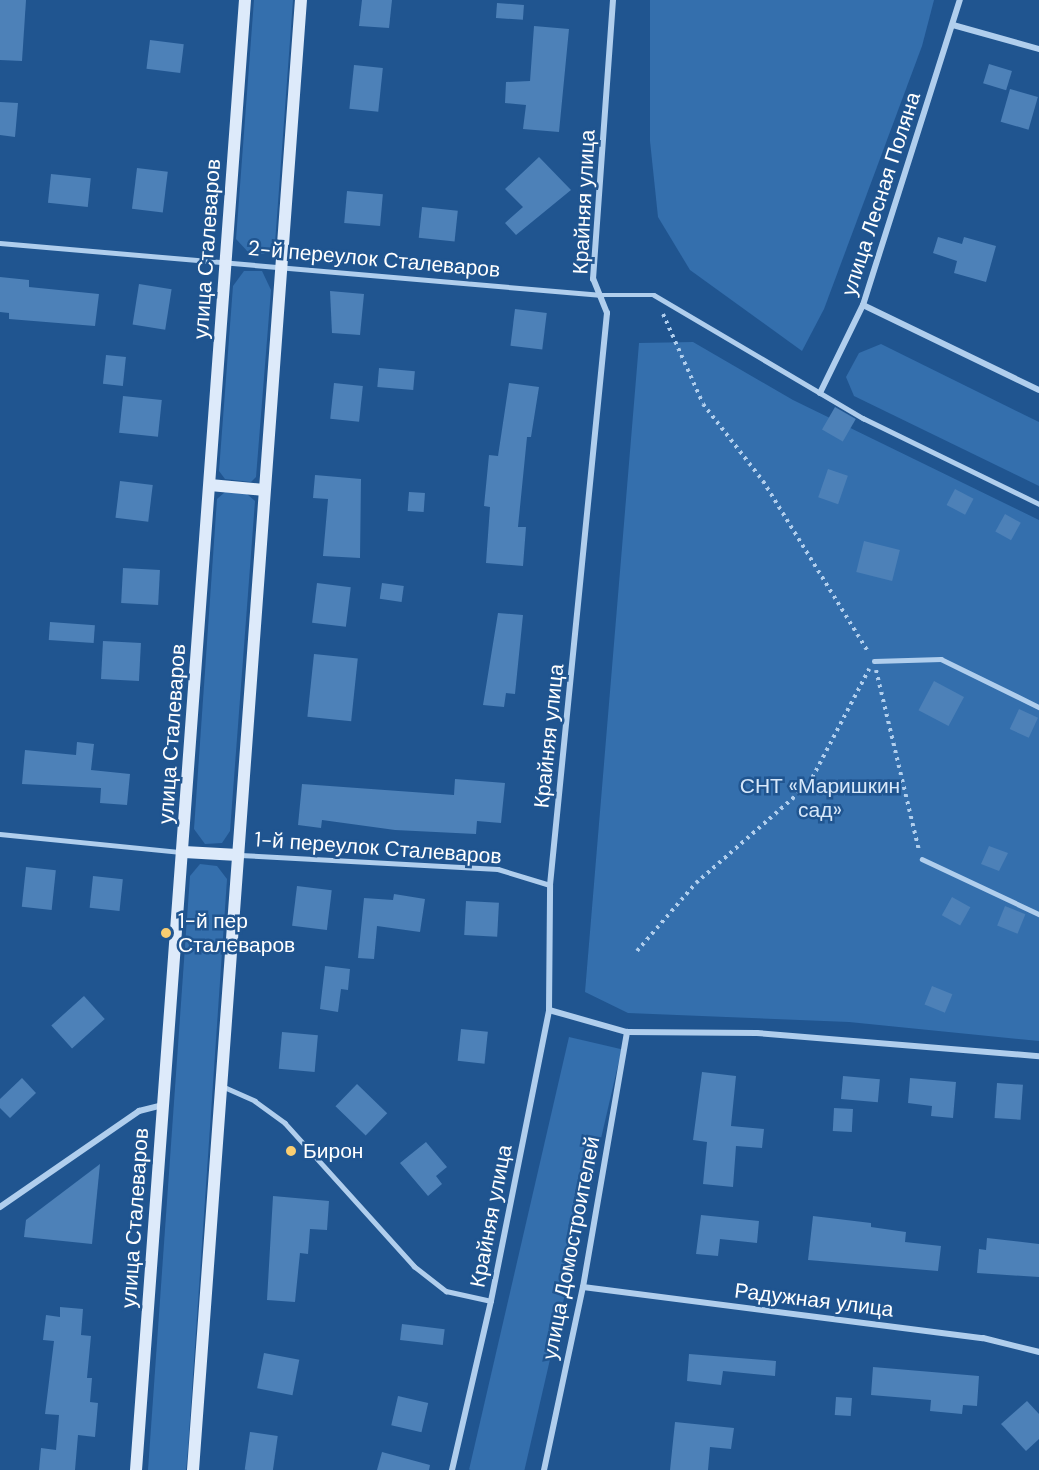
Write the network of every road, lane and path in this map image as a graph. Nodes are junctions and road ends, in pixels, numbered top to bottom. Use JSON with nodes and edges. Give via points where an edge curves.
{"nodes":[{"id":1,"x":245,"y":0,"type":"edge"},
{"id":2,"x":301,"y":0,"type":"edge"},
{"id":3,"x":613,"y":0,"type":"edge"},
{"id":4,"x":960,"y":0,"type":"edge"},
{"id":5,"x":953,"y":25,"type":"junction"},
{"id":6,"x":1039,"y":49,"type":"edge"},
{"id":7,"x":0,"y":243,"type":"edge"},
{"id":8,"x":225,"y":264,"type":"junction"},
{"id":9,"x":280,"y":266,"type":"junction"},
{"id":10,"x":602,"y":295,"type":"junction"},
{"id":11,"x":654,"y":295,"type":"junction"},
{"id":12,"x":863,"y":305,"type":"junction"},
{"id":13,"x":1039,"y":390,"type":"edge"},
{"id":14,"x":820,"y":393,"type":"junction"},
{"id":15,"x":210,"y":485,"type":"junction"},
{"id":16,"x":264,"y":490,"type":"junction"},
{"id":17,"x":1039,"y":504,"type":"edge"},
{"id":18,"x":874,"y":661,"type":"junction"},
{"id":19,"x":1039,"y":707,"type":"edge"},
{"id":20,"x":0,"y":834,"type":"edge"},
{"id":21,"x":184,"y":852,"type":"junction"},
{"id":22,"x":238,"y":855,"type":"junction"},
{"id":23,"x":922,"y":859,"type":"joint"},
{"id":24,"x":550,"y":885,"type":"junction"},
{"id":25,"x":1039,"y":914,"type":"edge"},
{"id":26,"x":637,"y":951,"type":"dead end"},
{"id":27,"x":549,"y":1010,"type":"junction"},
{"id":28,"x":627,"y":1032,"type":"junction"},
{"id":29,"x":1039,"y":1056,"type":"edge"},
{"id":30,"x":222,"y":1086,"type":"junction"},
{"id":31,"x":164,"y":1104,"type":"junction"},
{"id":32,"x":0,"y":1207,"type":"edge"},
{"id":33,"x":583,"y":1287,"type":"junction"},
{"id":34,"x":491,"y":1301,"type":"junction"},
{"id":35,"x":1039,"y":1352,"type":"edge"},
{"id":36,"x":136,"y":1470,"type":"edge"},
{"id":37,"x":193,"y":1470,"type":"edge"},
{"id":38,"x":452,"y":1470,"type":"edge"},
{"id":39,"x":544,"y":1470,"type":"edge"}],
"edges":[{"from":1,"to":8,"type":"main road","name":"улица Сталеваров"},
{"from":2,"to":9,"type":"main road"},
{"from":3,"to":10,"type":"street","name":"Крайняя улица","via":[[593,279]]},
{"from":4,"to":5,"type":"street","name":"улица Лесная Поляна"},
{"from":5,"to":6,"type":"street"},
{"from":5,"to":12,"type":"street","name":"улица Лесная Поляна"},
{"from":7,"to":8,"type":"lane","name":"2-й переулок Сталеваров"},
{"from":8,"to":9,"type":"lane","name":"2-й переулок Сталеваров"},
{"from":8,"to":15,"type":"main road","name":"улица Сталеваров"},
{"from":9,"to":10,"type":"lane","name":"2-й переулок Сталеваров"},
{"from":9,"to":16,"type":"main road"},
{"from":10,"to":11,"type":"lane","name":"2-й переулок Сталеваров"},
{"from":10,"to":24,"type":"street","name":"Крайняя улица","via":[[607,313]]},
{"from":11,"to":14,"type":"lane"},
{"from":11,"to":18,"type":"path","via":[[703,404],[764,482]]},
{"from":12,"to":13,"type":"street"},
{"from":12,"to":14,"type":"street","name":"улица Лесная Поляна"},
{"from":14,"to":17,"type":"lane"},
{"from":15,"to":16,"type":"main road"},
{"from":15,"to":21,"type":"main road","name":"улица Сталеваров"},
{"from":16,"to":22,"type":"main road"},
{"from":18,"to":19,"type":"lane","via":[[941,659]]},
{"from":18,"to":23,"type":"path"},
{"from":18,"to":26,"type":"path","via":[[809,784],[696,883]]},
{"from":20,"to":21,"type":"lane"},
{"from":21,"to":22,"type":"main road"},
{"from":21,"to":31,"type":"main road","name":"улица Сталеваров"},
{"from":22,"to":24,"type":"lane","name":"1-й переулок Сталеваров","via":[[498,869]]},
{"from":22,"to":30,"type":"main road"},
{"from":23,"to":25,"type":"lane"},
{"from":24,"to":27,"type":"street","name":"Крайняя улица"},
{"from":27,"to":28,"type":"street"},
{"from":27,"to":34,"type":"street","name":"Крайняя улица"},
{"from":28,"to":29,"type":"street","via":[[757,1033]]},
{"from":28,"to":33,"type":"street","name":"улица Домостроителей"},
{"from":30,"to":34,"type":"lane","via":[[255,1101],[285,1124],[414,1266],[446,1291]]},
{"from":30,"to":37,"type":"main road"},
{"from":31,"to":32,"type":"street","via":[[139,1111]]},
{"from":31,"to":36,"type":"main road","name":"улица Сталеваров"},
{"from":33,"to":35,"type":"street","name":"Радужная улица","via":[[983,1338]]},
{"from":33,"to":39,"type":"street","name":"улица Домостроителей"},
{"from":34,"to":38,"type":"street","name":"Крайняя улица"}]}
